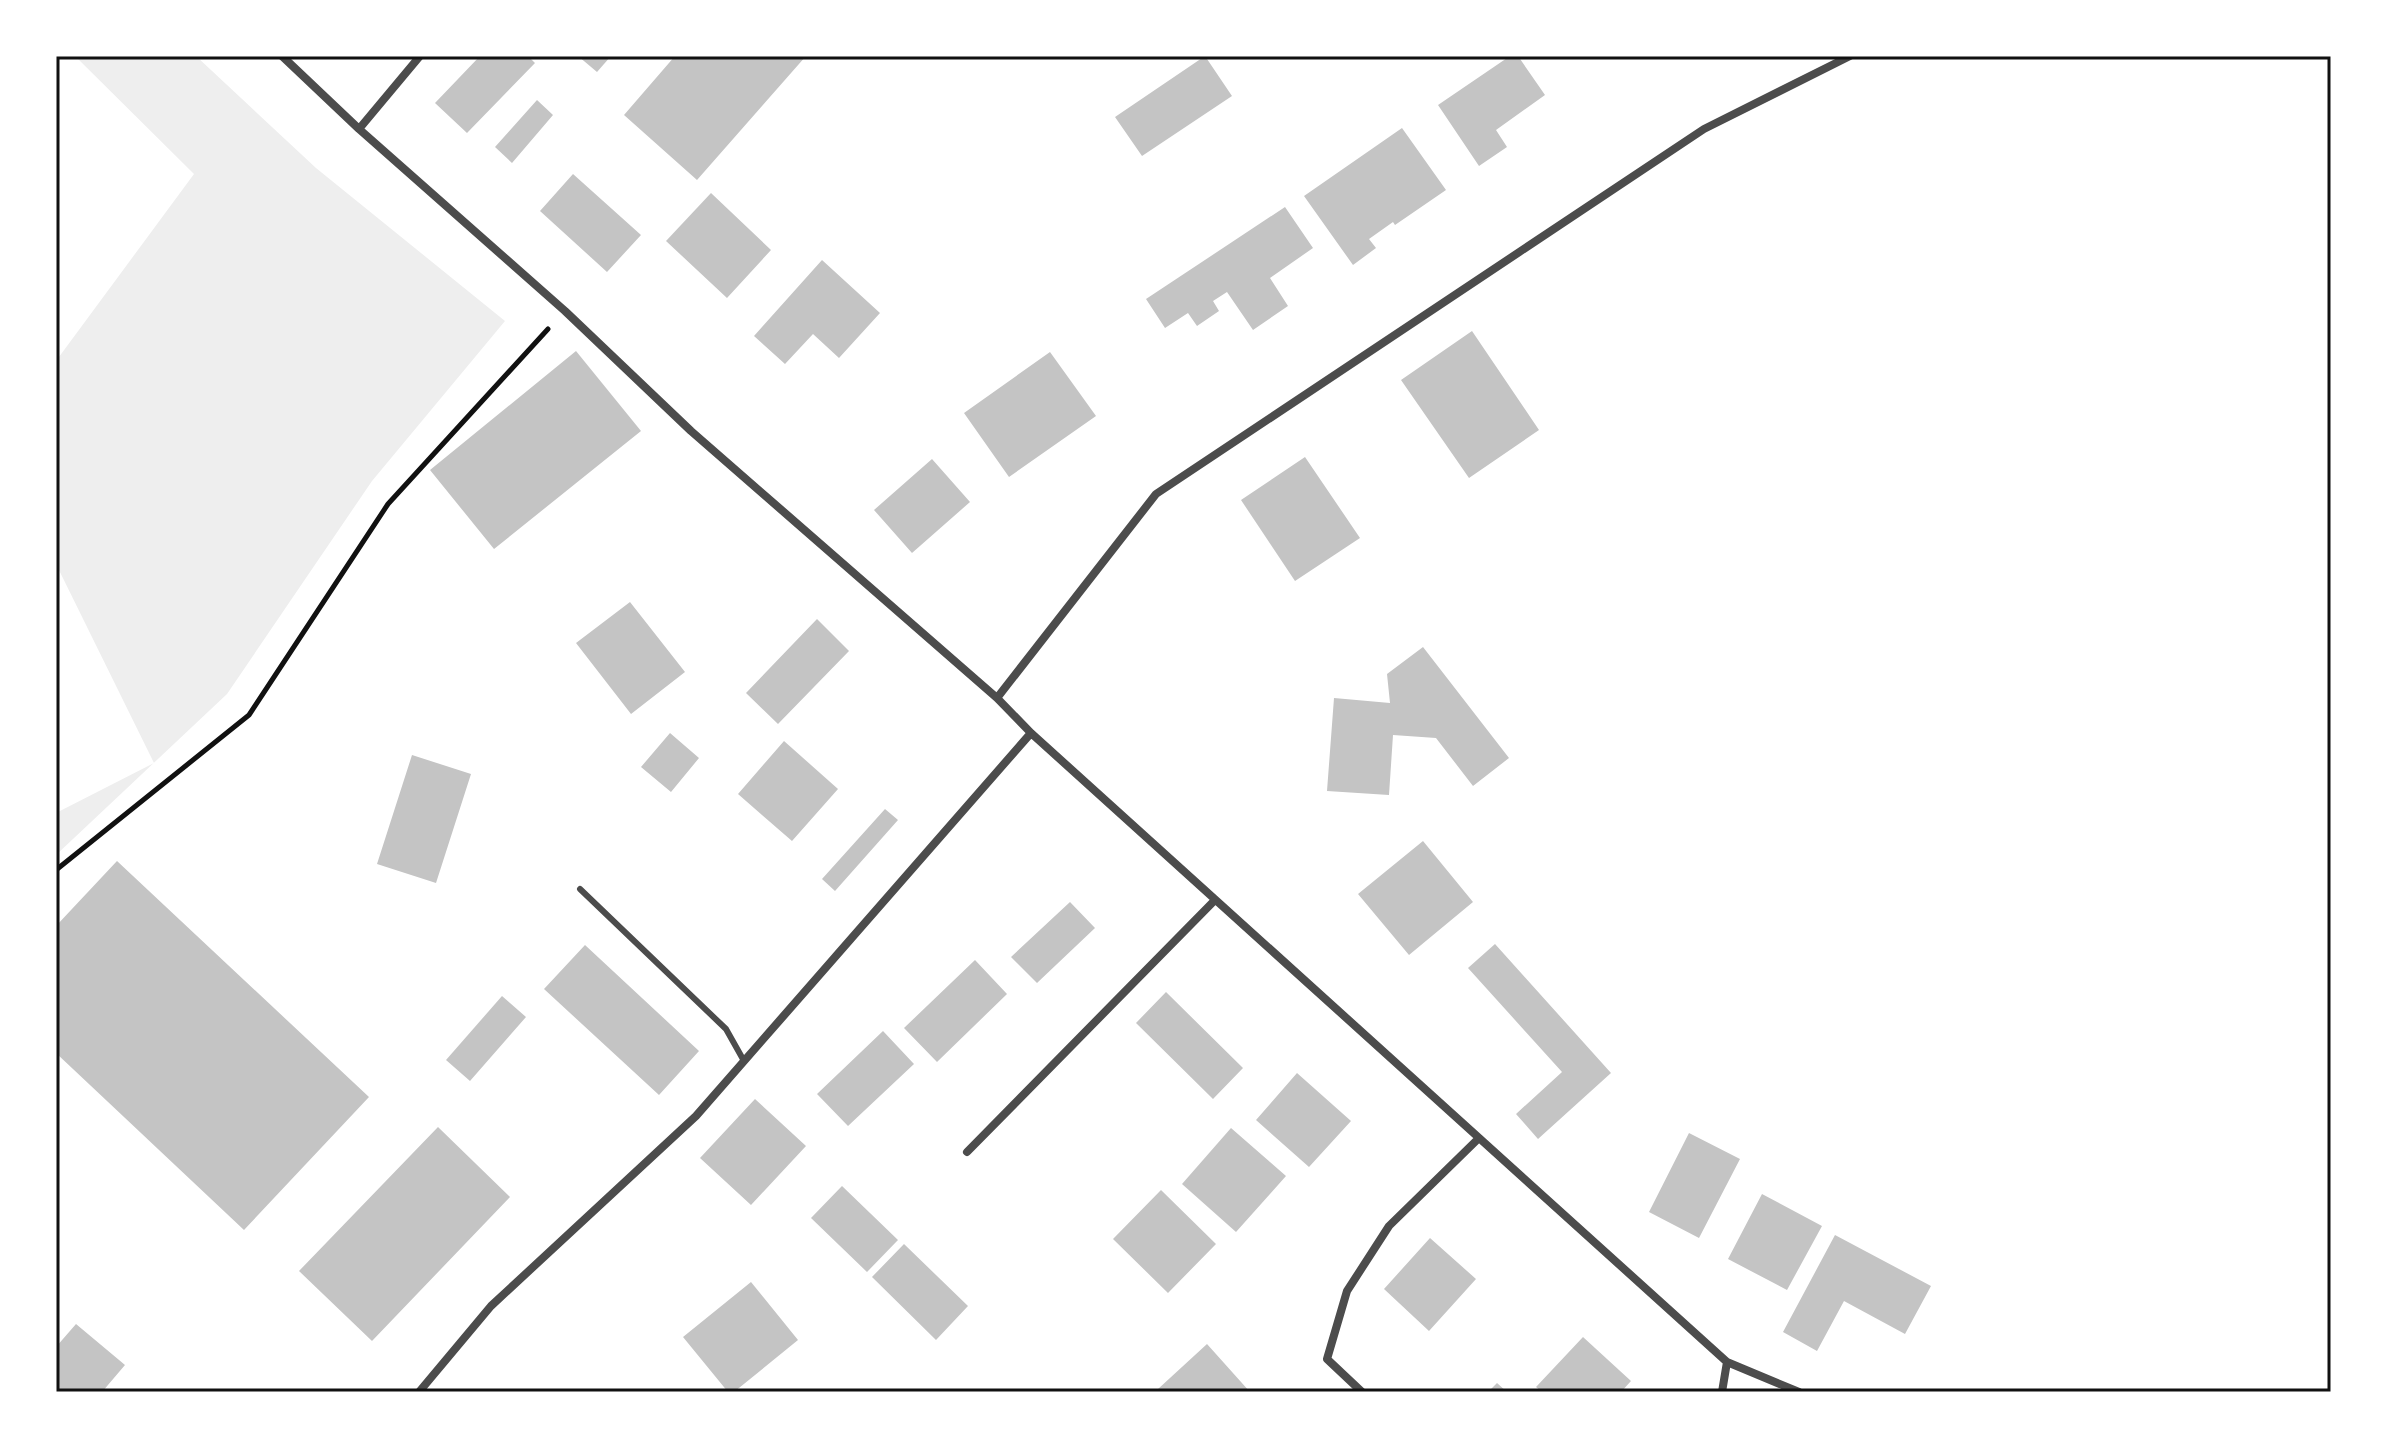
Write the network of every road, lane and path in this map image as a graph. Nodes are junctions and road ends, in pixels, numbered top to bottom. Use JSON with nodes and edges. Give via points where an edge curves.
{"nodes":[{"id":1,"x":282,"y":56,"type":"edge"},
{"id":2,"x":420,"y":56,"type":"edge"},
{"id":3,"x":1850,"y":56,"type":"edge"},
{"id":4,"x":359,"y":129,"type":"junction"},
{"id":5,"x":565,"y":311,"type":"junction"},
{"id":6,"x":997,"y":698,"type":"junction"},
{"id":7,"x":1031,"y":733,"type":"junction"},
{"id":8,"x":56,"y":870,"type":"edge"},
{"id":9,"x":580,"y":889,"type":"dead end"},
{"id":10,"x":1215,"y":900,"type":"junction"},
{"id":11,"x":744,"y":1061,"type":"junction"},
{"id":12,"x":1479,"y":1138,"type":"junction"},
{"id":13,"x":967,"y":1152,"type":"dead end"},
{"id":14,"x":1727,"y":1362,"type":"junction"},
{"id":15,"x":419,"y":1392,"type":"edge"},
{"id":16,"x":1362,"y":1392,"type":"edge"},
{"id":17,"x":1722,"y":1392,"type":"edge"},
{"id":18,"x":1799,"y":1392,"type":"edge"}],
"edges":[{"from":1,"to":4,"type":"street"},
{"from":2,"to":4,"type":"street"},
{"from":3,"to":6,"type":"street","via":[[1704,129],[1156,494]]},
{"from":4,"to":5,"type":"street"},
{"from":5,"to":6,"type":"street","via":[[691,431]]},
{"from":5,"to":8,"type":"path","via":[[388,504],[249,715]]},
{"from":6,"to":7,"type":"street"},
{"from":7,"to":10,"type":"street"},
{"from":7,"to":11,"type":"street"},
{"from":9,"to":11,"type":"lane","via":[[726,1029]]},
{"from":10,"to":12,"type":"street"},
{"from":10,"to":13,"type":"street"},
{"from":11,"to":15,"type":"street","via":[[696,1116],[491,1306]]},
{"from":12,"to":14,"type":"street"},
{"from":12,"to":16,"type":"street","via":[[1389,1226],[1347,1291],[1327,1359]]},
{"from":14,"to":17,"type":"street"},
{"from":14,"to":18,"type":"street"}]}
